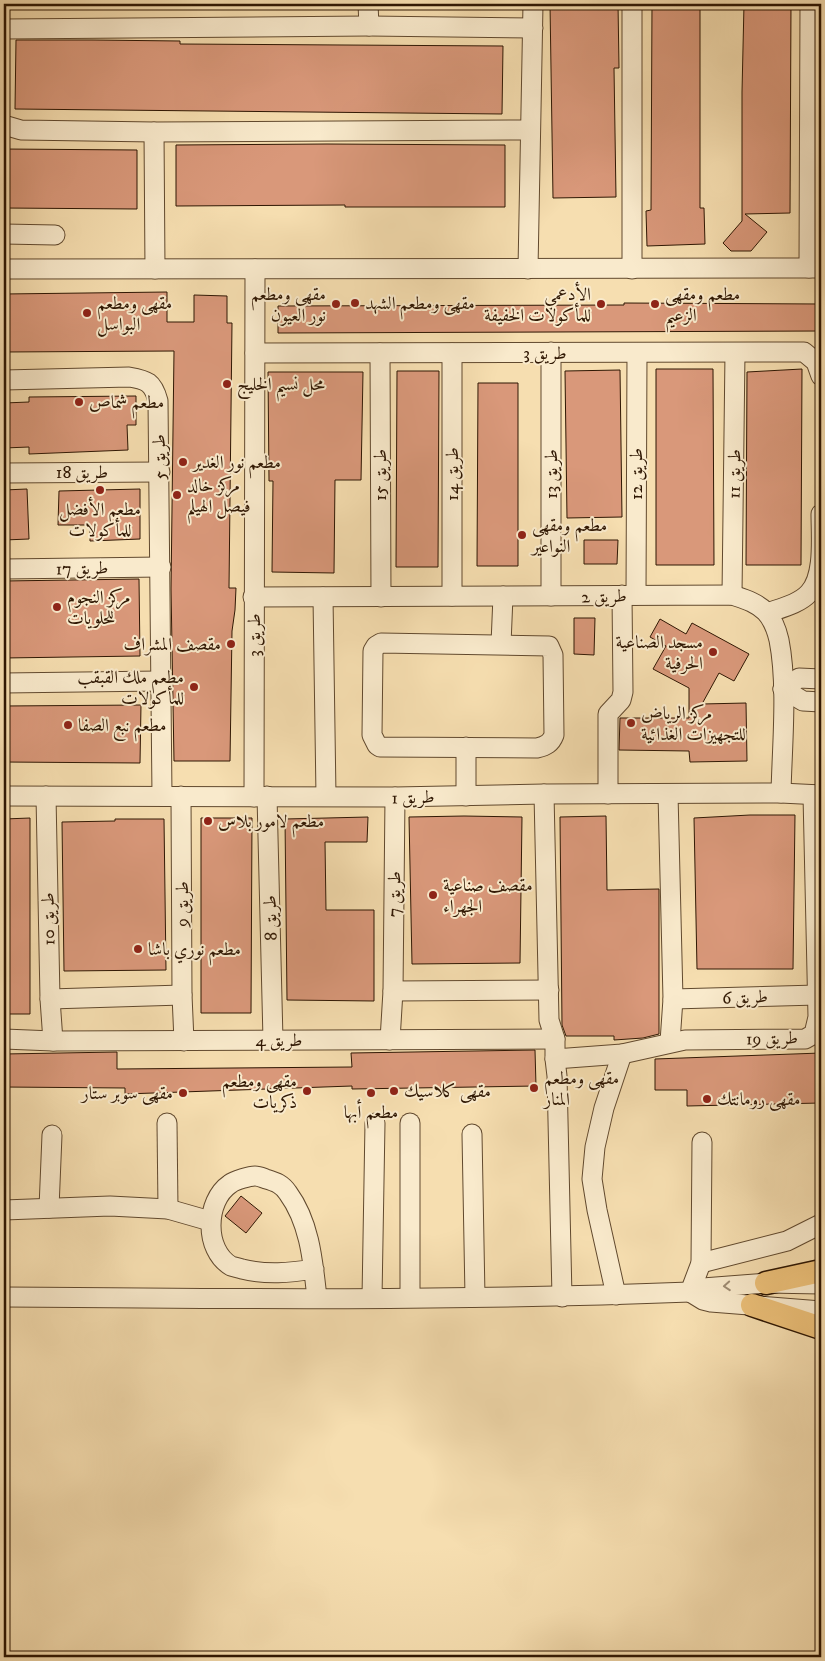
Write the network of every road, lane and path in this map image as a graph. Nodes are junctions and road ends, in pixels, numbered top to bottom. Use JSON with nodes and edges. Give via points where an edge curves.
{"nodes":[{"id":1,"x":368,"y":4,"type":"edge"},
{"id":2,"x":534,"y":4,"type":"edge"},
{"id":3,"x":632,"y":4,"type":"edge"},
{"id":4,"x":810,"y":4,"type":"edge"},
{"id":5,"x":369,"y":26,"type":"junction"},
{"id":6,"x":533,"y":28,"type":"junction"},
{"id":7,"x":4,"y":29,"type":"edge"},
{"id":8,"x":815,"y":37,"type":"edge"},
{"id":9,"x":816,"y":98,"type":"edge"},
{"id":10,"x":4,"y":125,"type":"edge"},
{"id":11,"x":530,"y":130,"type":"junction"},
{"id":12,"x":154,"y":132,"type":"junction"},
{"id":13,"x":4,"y":234,"type":"edge"},
{"id":14,"x":55,"y":235,"type":"dead end"},
{"id":15,"x":632,"y":268,"type":"junction"},
{"id":16,"x":815,"y":268,"type":"edge"},
{"id":17,"x":4,"y":269,"type":"edge"},
{"id":18,"x":155,"y":269,"type":"junction"},
{"id":19,"x":255,"y":269,"type":"junction"},
{"id":20,"x":528,"y":269,"type":"junction"},
{"id":21,"x":551,"y":352,"type":"junction"},
{"id":22,"x":255,"y":353,"type":"junction"},
{"id":23,"x":380,"y":353,"type":"junction"},
{"id":24,"x":452,"y":353,"type":"junction"},
{"id":25,"x":637,"y":353,"type":"junction"},
{"id":26,"x":736,"y":353,"type":"junction"},
{"id":27,"x":821,"y":376,"type":"edge"},
{"id":28,"x":4,"y":380,"type":"edge"},
{"id":29,"x":160,"y":472,"type":"junction"},
{"id":30,"x":4,"y":473,"type":"edge"},
{"id":31,"x":821,"y":514,"type":"edge"},
{"id":32,"x":161,"y":567,"type":"junction"},
{"id":33,"x":4,"y":570,"type":"edge"},
{"id":34,"x":629,"y":595,"type":"junction"},
{"id":35,"x":732,"y":595,"type":"junction"},
{"id":36,"x":452,"y":596,"type":"junction"},
{"id":37,"x":503,"y":596,"type":"junction"},
{"id":38,"x":551,"y":596,"type":"junction"},
{"id":39,"x":253,"y":597,"type":"junction"},
{"id":40,"x":323,"y":597,"type":"junction"},
{"id":41,"x":381,"y":597,"type":"junction"},
{"id":42,"x":767,"y":613,"type":"junction"},
{"id":43,"x":500,"y":644,"type":"junction"},
{"id":44,"x":821,"y":679,"type":"edge"},
{"id":45,"x":160,"y":681,"type":"junction"},
{"id":46,"x":4,"y":683,"type":"edge"},
{"id":47,"x":783,"y":689,"type":"junction"},
{"id":48,"x":821,"y":702,"type":"edge"},
{"id":49,"x":466,"y":747,"type":"junction"},
{"id":50,"x":544,"y":794,"type":"junction"},
{"id":51,"x":608,"y":794,"type":"junction"},
{"id":52,"x":668,"y":794,"type":"junction"},
{"id":53,"x":781,"y":794,"type":"junction"},
{"id":54,"x":817,"y":795,"type":"edge"},
{"id":55,"x":4,"y":796,"type":"edge"},
{"id":56,"x":46,"y":796,"type":"junction"},
{"id":57,"x":172,"y":796,"type":"junction"},
{"id":58,"x":261,"y":796,"type":"junction"},
{"id":59,"x":326,"y":796,"type":"junction"},
{"id":60,"x":466,"y":796,"type":"junction"},
{"id":61,"x":395,"y":797,"type":"junction"},
{"id":62,"x":549,"y":990,"type":"junction"},
{"id":63,"x":393,"y":991,"type":"junction"},
{"id":64,"x":182,"y":995,"type":"junction"},
{"id":65,"x":817,"y":995,"type":"junction"},
{"id":66,"x":50,"y":999,"type":"junction"},
{"id":67,"x":673,"y":999,"type":"junction"},
{"id":68,"x":4,"y":1039,"type":"edge"},
{"id":69,"x":273,"y":1040,"type":"junction"},
{"id":70,"x":390,"y":1040,"type":"junction"},
{"id":71,"x":555,"y":1040,"type":"junction"},
{"id":72,"x":53,"y":1041,"type":"junction"},
{"id":73,"x":184,"y":1041,"type":"junction"},
{"id":74,"x":670,"y":1042,"type":"junction"},
{"id":75,"x":622,"y":1054,"type":"junction"},
{"id":76,"x":555,"y":1059,"type":"junction"},
{"id":77,"x":167,"y":1123,"type":"dead end"},
{"id":78,"x":375,"y":1123,"type":"dead end"},
{"id":79,"x":410,"y":1123,"type":"dead end"},
{"id":80,"x":472,"y":1134,"type":"dead end"},
{"id":81,"x":52,"y":1135,"type":"dead end"},
{"id":82,"x":702,"y":1142,"type":"dead end"},
{"id":83,"x":50,"y":1208,"type":"junction"},
{"id":84,"x":4,"y":1210,"type":"edge"},
{"id":85,"x":168,"y":1210,"type":"junction"},
{"id":86,"x":210,"y":1220,"type":"junction"},
{"id":87,"x":821,"y":1224,"type":"edge"},
{"id":88,"x":701,"y":1263,"type":"junction"},
{"id":89,"x":314,"y":1269,"type":"junction"},
{"id":90,"x":821,"y":1271,"type":"edge"},
{"id":91,"x":766,"y":1283,"type":"junction"},
{"id":92,"x":821,"y":1284,"type":"edge"},
{"id":93,"x":690,"y":1292,"type":"junction"},
{"id":94,"x":616,"y":1295,"type":"junction"},
{"id":95,"x":562,"y":1296,"type":"junction"},
{"id":96,"x":4,"y":1297,"type":"edge"},
{"id":97,"x":410,"y":1297,"type":"junction"},
{"id":98,"x":475,"y":1297,"type":"junction"},
{"id":99,"x":317,"y":1298,"type":"junction"},
{"id":100,"x":372,"y":1298,"type":"junction"},
{"id":101,"x":752,"y":1305,"type":"junction"},
{"id":102,"x":821,"y":1311,"type":"edge"},
{"id":103,"x":821,"y":1328,"type":"edge"}],
"edges":[{"from":1,"to":5,"type":"street"},
{"from":2,"to":6,"type":"street"},
{"from":3,"to":15,"type":"street"},
{"from":4,"to":8,"type":"street"},
{"from":5,"to":6,"type":"street"},
{"from":5,"to":7,"type":"street"},
{"from":6,"to":11,"type":"street"},
{"from":8,"to":9,"type":"street"},
{"from":9,"to":16,"type":"street"},
{"from":10,"to":12,"type":"street","via":[[21,130]]},
{"from":11,"to":12,"type":"street"},
{"from":11,"to":20,"type":"street"},
{"from":12,"to":18,"type":"street"},
{"from":13,"to":14,"type":"street"},
{"from":15,"to":16,"type":"street"},
{"from":15,"to":20,"type":"street"},
{"from":17,"to":18,"type":"street"},
{"from":18,"to":19,"type":"street"},
{"from":19,"to":20,"type":"street"},
{"from":19,"to":22,"type":"street","name":"طريق 3"},
{"from":21,"to":24,"type":"street","name":"طريق 3"},
{"from":21,"to":25,"type":"street","name":"طريق 3"},
{"from":21,"to":38,"type":"street","name":"طريق 13"},
{"from":22,"to":23,"type":"street","name":"طريق 3"},
{"from":22,"to":39,"type":"street","name":"طريق 3"},
{"from":23,"to":24,"type":"street","name":"طريق 3"},
{"from":23,"to":41,"type":"street","name":"طريق 15"},
{"from":24,"to":36,"type":"street","name":"طريق 14"},
{"from":25,"to":26,"type":"street","name":"طريق 3"},
{"from":25,"to":34,"type":"street","name":"طريق 12"},
{"from":26,"to":27,"type":"street","name":"طريق 3","via":[[804,352],[816,362]]},
{"from":26,"to":35,"type":"street","name":"طريق 11"},
{"from":28,"to":29,"type":"street","name":"طريق 5","via":[[129,377],[144,380],[155,391],[158,401]]},
{"from":29,"to":30,"type":"street","name":"طريق 18"},
{"from":29,"to":32,"type":"street","name":"طريق 5"},
{"from":31,"to":42,"type":"street","via":[[820,573],[816,584],[808,594],[792,604]]},
{"from":32,"to":33,"type":"street","name":"طريق 17"},
{"from":32,"to":45,"type":"street","name":"طريق 5"},
{"from":34,"to":35,"type":"street","name":"طريق 2"},
{"from":34,"to":38,"type":"street","name":"طريق 2"},
{"from":34,"to":51,"type":"street","name":"طريق 12","via":[[623,692],[621,700],[608,714]]},
{"from":35,"to":42,"type":"street","name":"طريق 2","via":[[757,605]]},
{"from":36,"to":37,"type":"street","name":"طريق 2"},
{"from":36,"to":41,"type":"street","name":"طريق 2"},
{"from":37,"to":38,"type":"street","name":"طريق 2"},
{"from":37,"to":43,"type":"street"},
{"from":39,"to":40,"type":"street","name":"طريق 2"},
{"from":39,"to":58,"type":"street","name":"طريق 3"},
{"from":40,"to":41,"type":"street","name":"طريق 2"},
{"from":40,"to":59,"type":"street"},
{"from":42,"to":47,"type":"street","via":[[779,638]]},
{"from":43,"to":49,"type":"street","via":[[545,645],[552,649],[554,735],[552,741],[537,748]]},
{"from":43,"to":49,"type":"street","via":[[381,643],[373,651],[372,735],[377,745]]},
{"from":44,"to":47,"type":"street","via":[[799,678]]},
{"from":45,"to":46,"type":"street"},
{"from":45,"to":57,"type":"street","name":"طريق 5"},
{"from":47,"to":48,"type":"street","via":[[803,701]]},
{"from":47,"to":53,"type":"street"},
{"from":49,"to":60,"type":"street"},
{"from":50,"to":51,"type":"street","name":"طريق 1"},
{"from":50,"to":60,"type":"street","name":"طريق 1"},
{"from":50,"to":62,"type":"street"},
{"from":51,"to":52,"type":"street","name":"طريق 1"},
{"from":52,"to":53,"type":"street","name":"طريق 1"},
{"from":52,"to":67,"type":"street"},
{"from":53,"to":54,"type":"street","name":"طريق 1"},
{"from":54,"to":65,"type":"street","name":"طريق 19"},
{"from":55,"to":56,"type":"street","name":"طريق 1"},
{"from":56,"to":57,"type":"street","name":"طريق 1"},
{"from":56,"to":66,"type":"street","name":"طريق 10"},
{"from":57,"to":58,"type":"street","name":"طريق 1"},
{"from":57,"to":64,"type":"street","name":"طريق 9"},
{"from":58,"to":59,"type":"street","name":"طريق 1"},
{"from":58,"to":69,"type":"street","name":"طريق 8"},
{"from":59,"to":61,"type":"street","name":"طريق 1"},
{"from":60,"to":61,"type":"street","name":"طريق 1"},
{"from":61,"to":63,"type":"street","name":"طريق 7"},
{"from":62,"to":63,"type":"street"},
{"from":62,"to":71,"type":"street","via":[[550,1020]]},
{"from":63,"to":70,"type":"street","name":"طريق 7"},
{"from":64,"to":66,"type":"street"},
{"from":64,"to":73,"type":"street","name":"طريق 9"},
{"from":65,"to":67,"type":"street","name":"طريق 6"},
{"from":65,"to":74,"type":"street","name":"طريق 19","via":[[818,1017],[814,1034],[805,1039]]},
{"from":66,"to":72,"type":"street","name":"طريق 10"},
{"from":67,"to":74,"type":"street"},
{"from":68,"to":72,"type":"street","name":"طريق 4"},
{"from":69,"to":70,"type":"street","name":"طريق 4"},
{"from":69,"to":73,"type":"street","name":"طريق 4"},
{"from":70,"to":71,"type":"street","name":"طريق 4"},
{"from":71,"to":76,"type":"street"},
{"from":72,"to":73,"type":"street","name":"طريق 4"},
{"from":74,"to":75,"type":"street","name":"طريق 19"},
{"from":75,"to":76,"type":"street","name":"طريق 19"},
{"from":75,"to":94,"type":"street","via":[[604,1108],[592,1179]]},
{"from":76,"to":95,"type":"street"},
{"from":77,"to":85,"type":"street"},
{"from":78,"to":100,"type":"street"},
{"from":79,"to":97,"type":"street"},
{"from":80,"to":98,"type":"street"},
{"from":81,"to":83,"type":"street"},
{"from":82,"to":88,"type":"street"},
{"from":83,"to":84,"type":"street"},
{"from":83,"to":85,"type":"street","via":[[110,1206]]},
{"from":85,"to":86,"type":"street"},
{"from":86,"to":89,"type":"street","via":[[217,1252],[231,1266],[275,1274]]},
{"from":86,"to":89,"type":"street","via":[[216,1200],[230,1183],[256,1176],[279,1183],[288,1192],[306,1231]]},
{"from":87,"to":88,"type":"street","via":[[787,1241]]},
{"from":88,"to":93,"type":"street"},
{"from":89,"to":99,"type":"street"},
{"from":90,"to":91,"type":"main road"},
{"from":91,"to":92,"type":"street"},
{"from":91,"to":93,"type":"street","one_way":true,"via":[[702,1288]]},
{"from":93,"to":94,"type":"street"},
{"from":93,"to":101,"type":"street","via":[[711,1302]]},
{"from":94,"to":95,"type":"street"},
{"from":95,"to":98,"type":"street"},
{"from":96,"to":99,"type":"street"},
{"from":97,"to":98,"type":"street"},
{"from":97,"to":100,"type":"street"},
{"from":99,"to":100,"type":"street"},
{"from":101,"to":102,"type":"street"},
{"from":101,"to":103,"type":"main road"}]}
